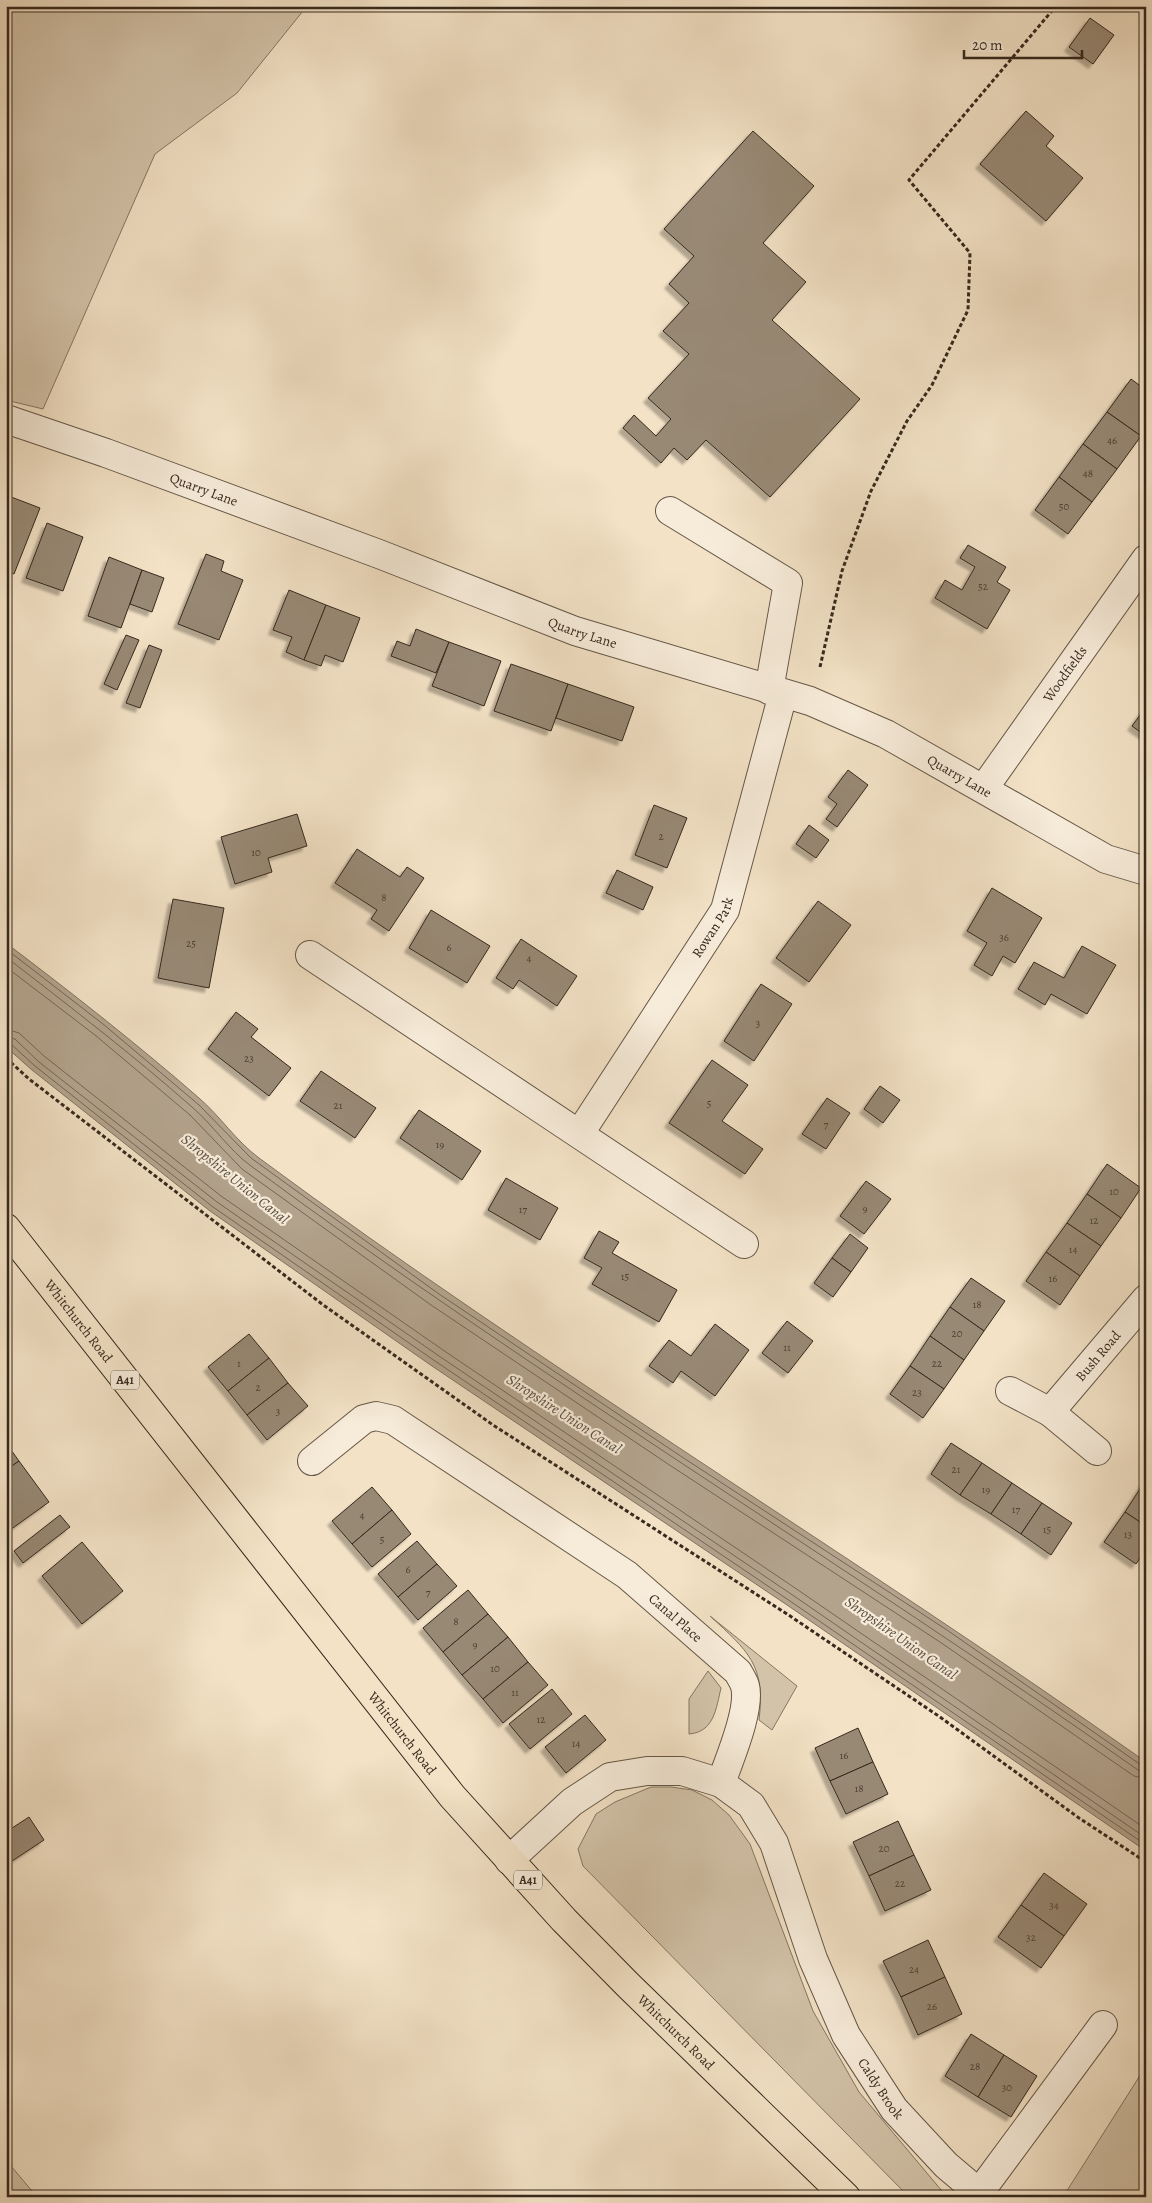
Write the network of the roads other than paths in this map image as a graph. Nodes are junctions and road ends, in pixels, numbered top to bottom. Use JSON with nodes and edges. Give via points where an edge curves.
{"nodes":[{"id":1,"x":6,"y":419,"type":"edge"},
{"id":2,"x":670,"y":511,"type":"dead end"},
{"id":3,"x":1146,"y":559,"type":"edge"},
{"id":4,"x":776,"y":692,"type":"junction"},
{"id":5,"x":984,"y":788,"type":"junction"},
{"id":6,"x":1146,"y":871,"type":"edge"},
{"id":7,"x":310,"y":955,"type":"dead end"},
{"id":8,"x":580,"y":1133,"type":"junction"},
{"id":9,"x":6,"y":1228,"type":"edge"},
{"id":10,"x":744,"y":1244,"type":"dead end"},
{"id":11,"x":1146,"y":1299,"type":"edge"},
{"id":12,"x":1010,"y":1391,"type":"dead end"},
{"id":13,"x":1050,"y":1412,"type":"junction"},
{"id":14,"x":1097,"y":1451,"type":"dead end"},
{"id":15,"x":312,"y":1461,"type":"dead end"},
{"id":16,"x":720,"y":1783,"type":"junction"},
{"id":17,"x":509,"y":1860,"type":"junction"},
{"id":18,"x":1103,"y":2025,"type":"dead end"},
{"id":19,"x":982,"y":2195,"type":"edge"},
{"id":20,"x":846,"y":2197,"type":"edge"}],
"edges":[{"from":1,"to":4,"type":"street","name":"Quarry Lane","via":[[370,551],[575,631]]},
{"from":2,"to":4,"type":"street","name":"Rowan Park","via":[[788,583]]},
{"from":3,"to":5,"type":"street","name":"Woodfields"},
{"from":4,"to":5,"type":"street","name":"Quarry Lane","via":[[810,702],[886,734]]},
{"from":4,"to":8,"type":"street","name":"Rowan Park","via":[[725,910]]},
{"from":5,"to":6,"type":"street","name":"Quarry Lane","via":[[1106,859]]},
{"from":7,"to":8,"type":"street"},
{"from":8,"to":10,"type":"street"},
{"from":9,"to":17,"type":"highway","name":"Whitchurch Road","number":"A41","via":[[440,1782]]},
{"from":11,"to":13,"type":"street","name":"Bush Road"},
{"from":12,"to":13,"type":"street"},
{"from":13,"to":14,"type":"street"},
{"from":15,"to":16,"type":"street","name":"Canal Place","via":[[364,1418],[376,1416],[393,1420],[627,1575],[738,1672],[745,1686],[745,1703],[735,1743]]},
{"from":16,"to":17,"type":"street","via":[[682,1771],[647,1771],[610,1777],[572,1802]]},
{"from":16,"to":19,"type":"street","name":"Caldy Brook","via":[[751,1805],[774,1843],[813,1959],[846,2035],[894,2109],[946,2165]]},
{"from":17,"to":20,"type":"highway","name":"Whitchurch Road","number":"A41","via":[[628,1985]]},
{"from":18,"to":19,"type":"street","name":"Caldy Brook"}]}
